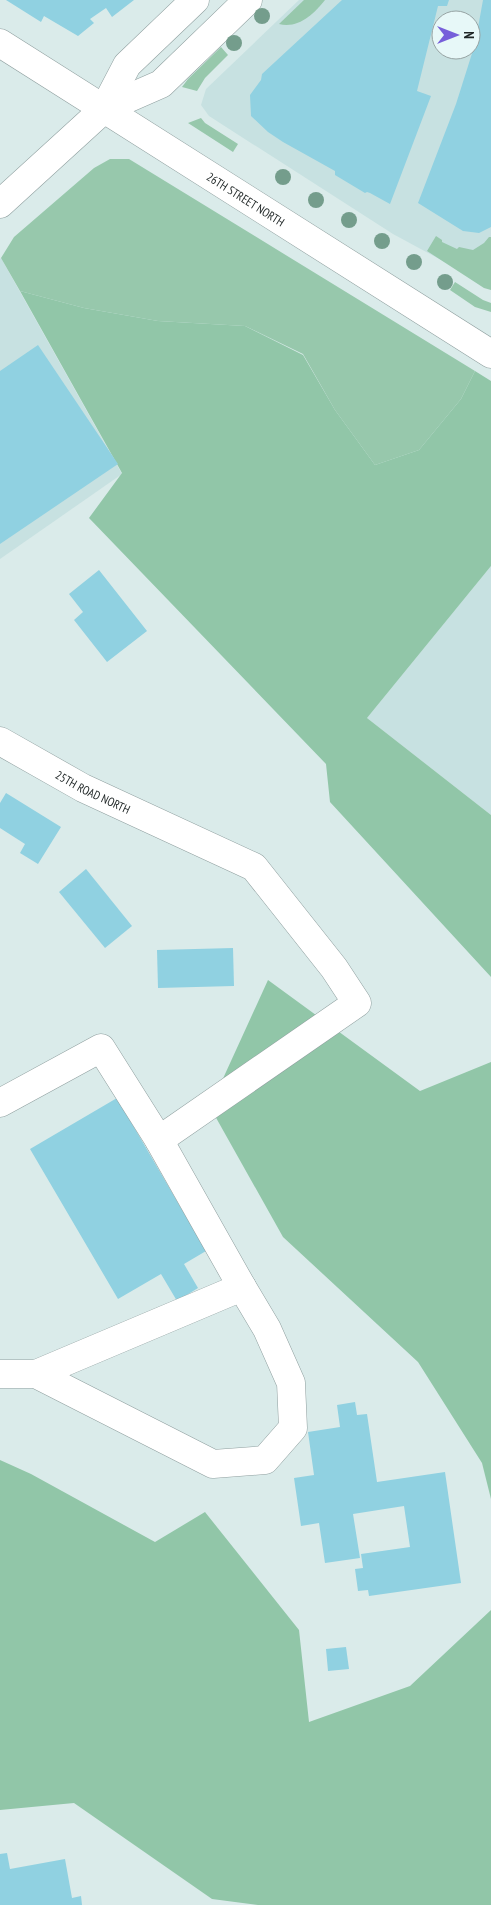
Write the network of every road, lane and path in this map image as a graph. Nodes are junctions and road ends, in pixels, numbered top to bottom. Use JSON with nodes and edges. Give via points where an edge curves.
{"nodes":[{"id":1,"x":195,"y":0,"type":"edge"},
{"id":2,"x":248,"y":0,"type":"edge"},
{"id":3,"x":0,"y":43,"type":"edge"},
{"id":4,"x":104,"y":109,"type":"junction"},
{"id":5,"x":0,"y":204,"type":"edge"},
{"id":6,"x":491,"y":354,"type":"edge"},
{"id":7,"x":0,"y":741,"type":"edge"},
{"id":8,"x":0,"y":1103,"type":"edge"},
{"id":9,"x":158,"y":1140,"type":"junction"},
{"id":10,"x":242,"y":1287,"type":"junction"},
{"id":11,"x":0,"y":1374,"type":"edge"},
{"id":12,"x":36,"y":1374,"type":"junction"}],
"edges":[{"from":1,"to":4,"type":"street","via":[[127,65]]},
{"from":2,"to":4,"type":"street","via":[[160,84]]},
{"from":3,"to":4,"type":"street","name":"26TH STREET NORTH"},
{"from":4,"to":5,"type":"street"},
{"from":4,"to":6,"type":"street","name":"26TH STREET NORTH"},
{"from":7,"to":9,"type":"street","name":"25TH ROAD NORTH","via":[[83,788],[254,866],[334,968],[357,1003]]},
{"from":8,"to":9,"type":"street","via":[[101,1048]]},
{"from":9,"to":10,"type":"street"},
{"from":10,"to":12,"type":"street"},
{"from":10,"to":12,"type":"street","via":[[268,1329],[291,1383],[293,1428],[265,1460],[213,1464]]},
{"from":11,"to":12,"type":"street"}]}
